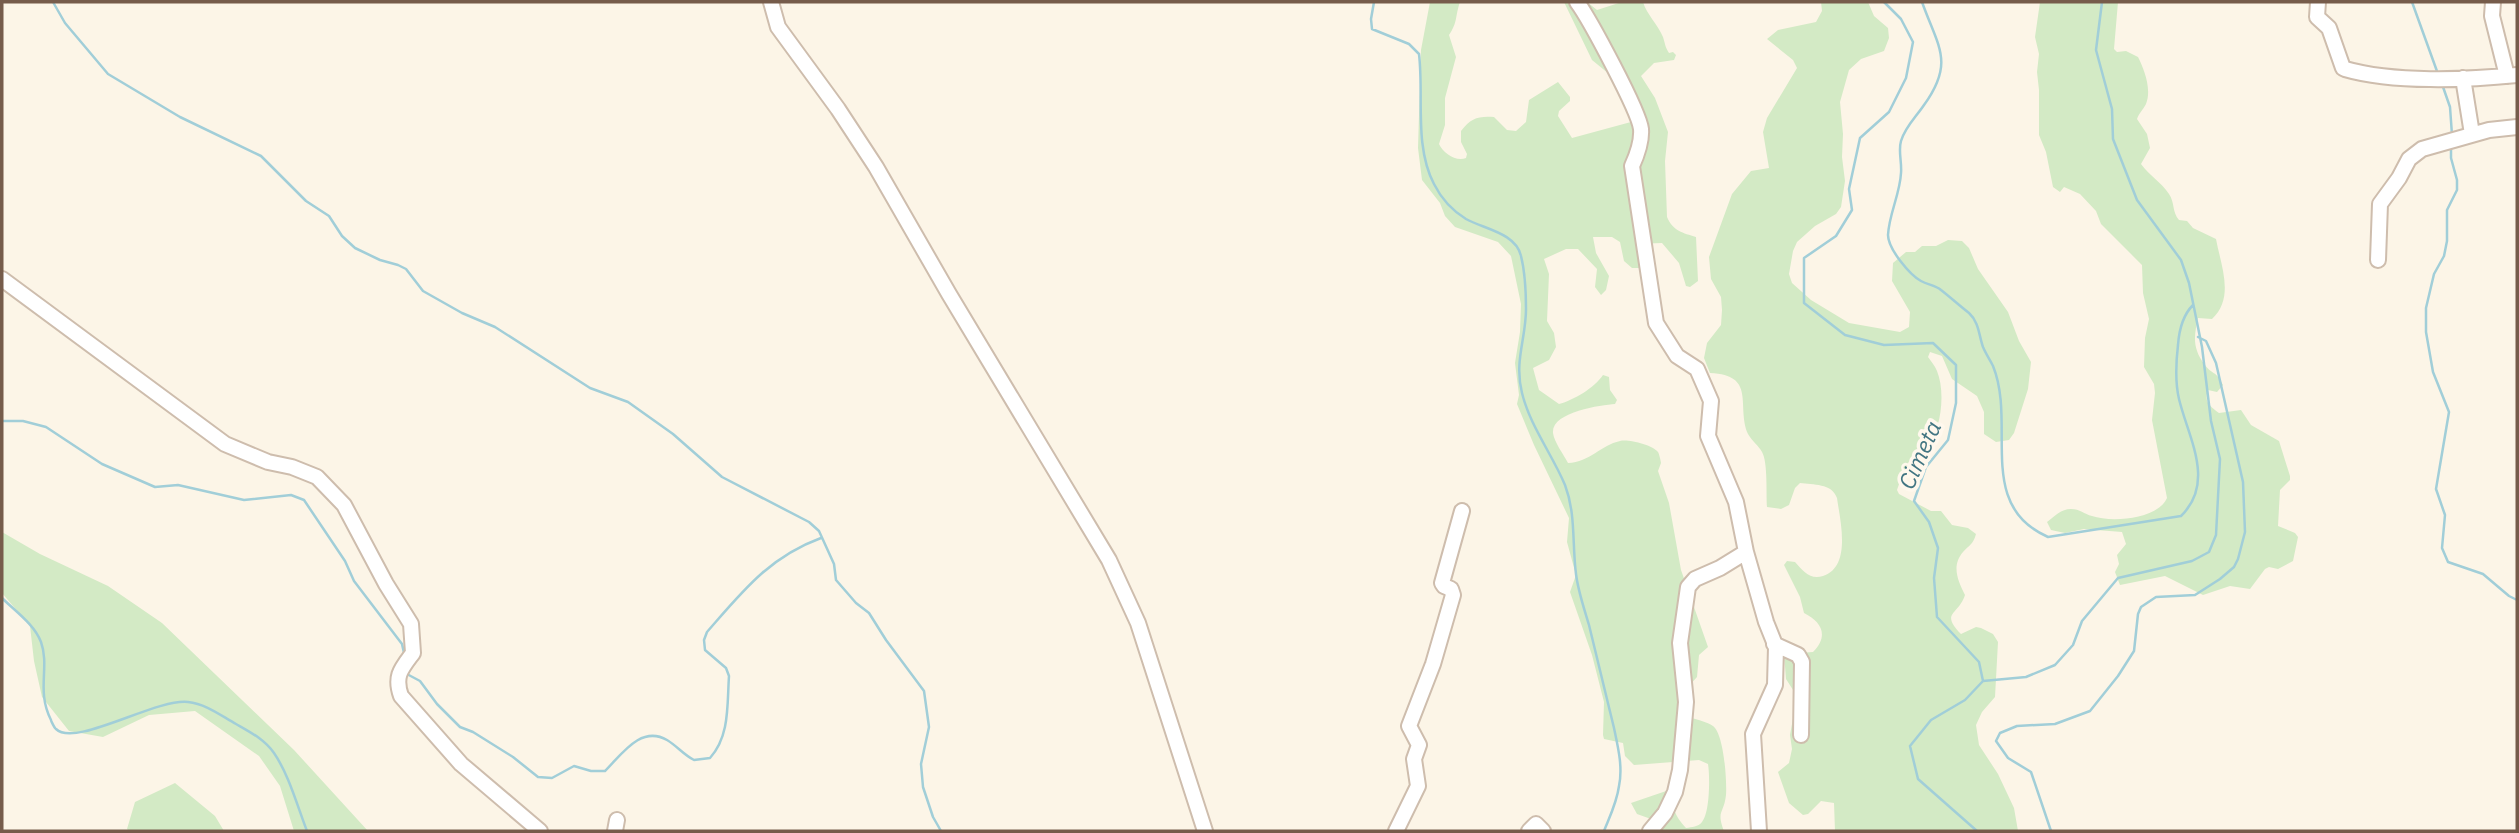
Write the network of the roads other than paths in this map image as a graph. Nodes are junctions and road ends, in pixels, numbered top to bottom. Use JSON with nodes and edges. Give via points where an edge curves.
{"nodes":[{"id":1,"x":771,"y":2,"type":"edge"},
{"id":2,"x":1577,"y":2,"type":"edge"},
{"id":3,"x":2318,"y":2,"type":"edge"},
{"id":4,"x":2493,"y":2,"type":"edge"},
{"id":5,"x":2512,"y":75,"type":"edge"},
{"id":6,"x":2463,"y":78,"type":"junction"},
{"id":7,"x":2517,"y":127,"type":"edge"},
{"id":8,"x":2472,"y":134,"type":"junction"},
{"id":9,"x":2378,"y":260,"type":"dead end"},
{"id":10,"x":2,"y":279,"type":"edge"},
{"id":11,"x":1462,"y":512,"type":"dead end"},
{"id":12,"x":1746,"y":552,"type":"junction"},
{"id":13,"x":1774,"y":644,"type":"junction"},
{"id":14,"x":1801,"y":734,"type":"dead end"},
{"id":15,"x":540,"y":831,"type":"edge"},
{"id":16,"x":1205,"y":831,"type":"edge"},
{"id":17,"x":1396,"y":831,"type":"edge"},
{"id":18,"x":1529,"y":831,"type":"edge"},
{"id":19,"x":1543,"y":831,"type":"edge"},
{"id":20,"x":1650,"y":831,"type":"edge"},
{"id":21,"x":1759,"y":831,"type":"edge"}],
"edges":[{"from":1,"to":16,"type":"street","via":[[778,27],[876,167],[1109,559],[1138,623]]},
{"from":2,"to":12,"type":"street","via":[[1641,128],[1632,166],[1657,323],[1677,356],[1697,369],[1711,401],[1708,436],[1736,502]]},
{"from":3,"to":6,"type":"street","via":[[2318,17],[2329,28],[2343,68],[2394,77]]},
{"from":4,"to":5,"type":"street","via":[[2492,16]]},
{"from":5,"to":6,"type":"street"},
{"from":6,"to":8,"type":"street"},
{"from":7,"to":8,"type":"street"},
{"from":8,"to":9,"type":"street","via":[[2422,149],[2409,159],[2380,204]]},
{"from":10,"to":15,"type":"street","via":[[225,444],[317,477],[344,505],[411,624],[414,653],[401,669],[397,683],[401,696],[461,764]]},
{"from":11,"to":17,"type":"street","via":[[1443,579],[1453,595],[1409,726],[1419,744],[1414,759],[1418,786]]},
{"from":12,"to":13,"type":"street"},
{"from":12,"to":20,"type":"street","via":[[1688,587],[1681,643],[1686,702],[1680,770],[1665,813]]},
{"from":13,"to":14,"type":"street","via":[[1798,655],[1802,662]]},
{"from":13,"to":21,"type":"street","via":[[1775,685],[1753,734]]},
{"from":18,"to":19,"type":"street","via":[[1536,824]]}]}
